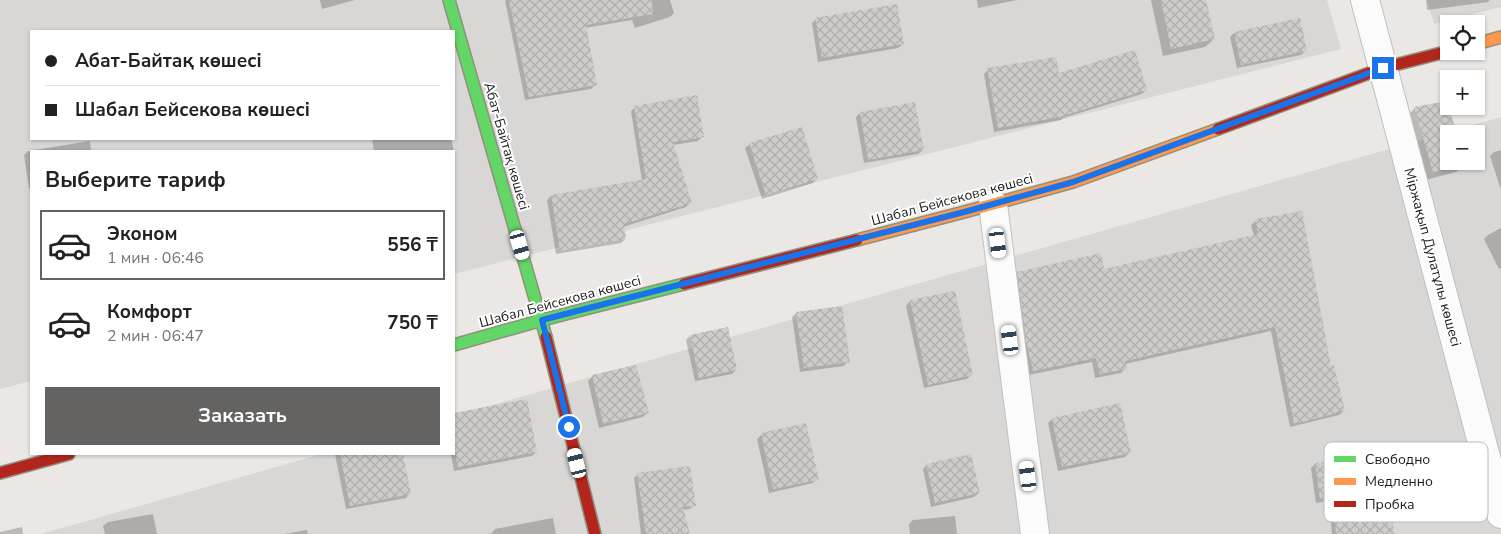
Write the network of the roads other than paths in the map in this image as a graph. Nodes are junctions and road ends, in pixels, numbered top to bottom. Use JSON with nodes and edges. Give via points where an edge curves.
{"nodes":[{"id":1,"x":450,"y":0,"type":"edge"},
{"id":2,"x":1364,"y":0,"type":"edge"},
{"id":3,"x":1501,"y":37,"type":"edge"},
{"id":4,"x":1485,"y":41,"type":"edge"},
{"id":5,"x":1440,"y":53,"type":"edge"},
{"id":6,"x":1383,"y":68,"type":"junction"},
{"id":7,"x":993,"y":204,"type":"junction"},
{"id":8,"x":542,"y":320,"type":"junction"},
{"id":9,"x":455,"y":345,"type":"edge"},
{"id":10,"x":1482,"y":442,"type":"edge"},
{"id":11,"x":65,"y":455,"type":"edge"},
{"id":12,"x":1488,"y":465,"type":"edge"},
{"id":13,"x":0,"y":473,"type":"edge"},
{"id":14,"x":1501,"y":514,"type":"edge"},
{"id":15,"x":595,"y":534,"type":"edge"},
{"id":16,"x":1035,"y":534,"type":"edge"}],
"edges":[{"from":1,"to":8,"type":"main road","name":"Абат-Байтақ көшесі"},
{"from":2,"to":6,"type":"street","name":"Міржақып Дулатұлы көшесі"},
{"from":3,"to":4,"type":"main road"},
{"from":5,"to":6,"type":"main road","name":"Шабал Бейсекова көшесі"},
{"from":6,"to":7,"type":"main road","name":"Шабал Бейсекова көшесі","via":[[1073,182]]},
{"from":6,"to":10,"type":"street","name":"Міржақып Дулатұлы көшесі"},
{"from":7,"to":8,"type":"main road","name":"Шабал Бейсекова көшесі"},
{"from":7,"to":16,"type":"street"},
{"from":8,"to":9,"type":"main road","name":"Шабал Бейсекова көшесі"},
{"from":8,"to":15,"type":"main road","name":"Абат-Байтақ көшесі"},
{"from":11,"to":13,"type":"main road"},
{"from":12,"to":14,"type":"street","name":"Міржақып Дулатұлы көшесі"}]}
